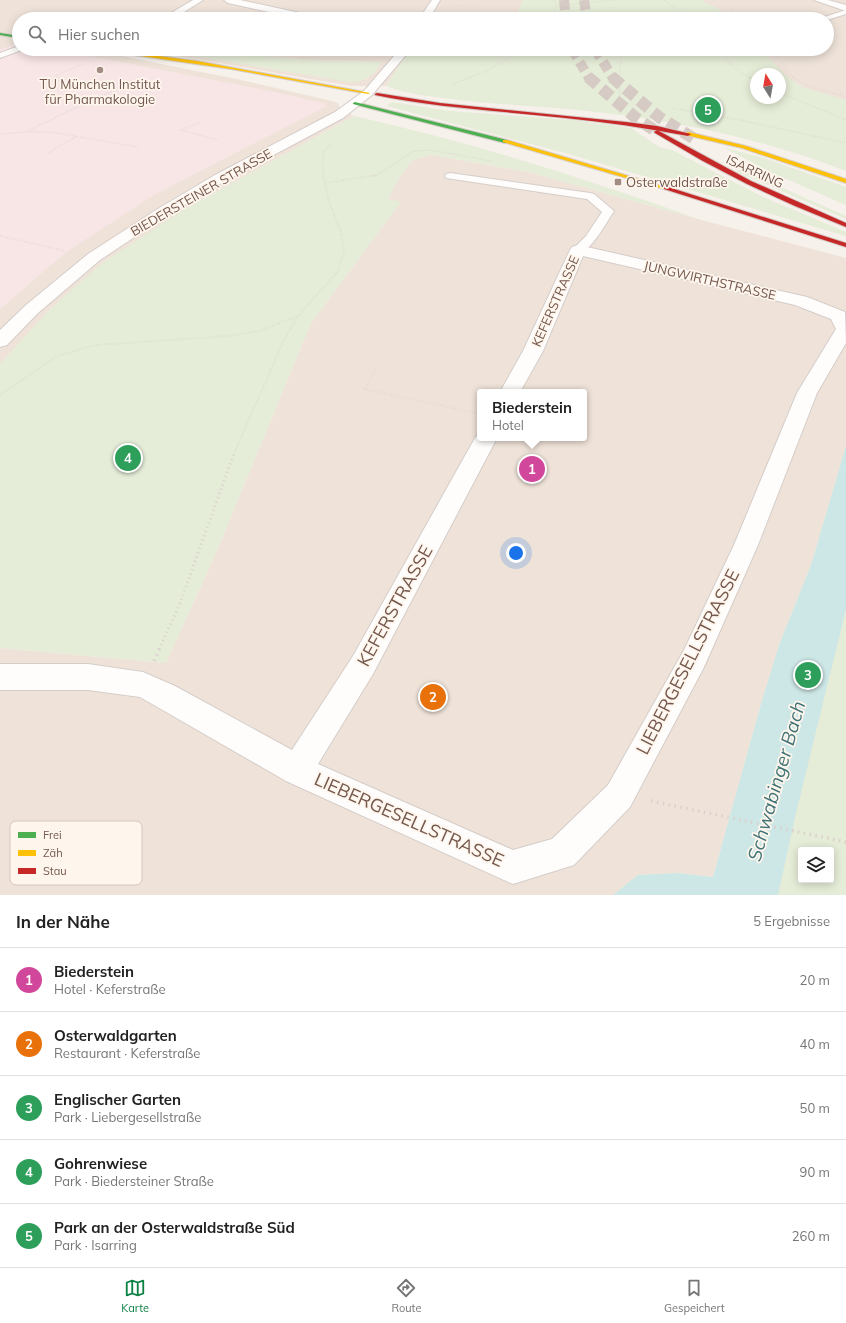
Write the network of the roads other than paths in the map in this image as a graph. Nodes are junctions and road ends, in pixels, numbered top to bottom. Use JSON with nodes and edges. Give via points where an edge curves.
{"nodes":[{"id":1,"x":199,"y":0,"type":"edge"},
{"id":2,"x":228,"y":0,"type":"edge"},
{"id":3,"x":436,"y":0,"type":"edge"},
{"id":4,"x":818,"y":0,"type":"edge"},
{"id":5,"x":846,"y":8,"type":"edge"},
{"id":6,"x":178,"y":12,"type":"edge"},
{"id":7,"x":282,"y":12,"type":"edge"},
{"id":8,"x":428,"y":12,"type":"edge"},
{"id":9,"x":846,"y":12,"type":"edge"},
{"id":10,"x":834,"y":16,"type":"edge"},
{"id":11,"x":846,"y":17,"type":"edge"},
{"id":12,"x":838,"y":22,"type":"dead end"},
{"id":13,"x":0,"y":34,"type":"edge"},
{"id":14,"x":12,"y":36,"type":"edge"},
{"id":15,"x":12,"y":51,"type":"edge"},
{"id":16,"x":0,"y":56,"type":"edge"},
{"id":17,"x":130,"y":56,"type":"edge"},
{"id":18,"x":159,"y":56,"type":"edge"},
{"id":19,"x":400,"y":56,"type":"edge"},
{"id":20,"x":286,"y":88,"type":"dead end"},
{"id":21,"x":368,"y":93,"type":"junction"},
{"id":22,"x":349,"y":101,"type":"junction"},
{"id":23,"x":656,"y":132,"type":"tunnel mouth"},
{"id":24,"x":696,"y":140,"type":"tunnel mouth"},
{"id":25,"x":717,"y":152,"type":"dead end"},
{"id":26,"x":450,"y":176,"type":"dead end"},
{"id":27,"x":846,"y":181,"type":"edge"},
{"id":28,"x":846,"y":225,"type":"edge"},
{"id":29,"x":846,"y":244,"type":"edge"},
{"id":30,"x":578,"y":250,"type":"junction"},
{"id":31,"x":839,"y":316,"type":"joint"},
{"id":32,"x":0,"y":341,"type":"edge"},
{"id":33,"x":512,"y":389,"type":"edge"},
{"id":34,"x":484,"y":441,"type":"edge"},
{"id":35,"x":0,"y":677,"type":"edge"},
{"id":36,"x":297,"y":770,"type":"junction"}],
"edges":[{"from":1,"to":6,"type":"street"},
{"from":2,"to":7,"type":"street"},
{"from":3,"to":8,"type":"street"},
{"from":4,"to":5,"type":"street"},
{"from":9,"to":10,"type":"lane"},
{"from":11,"to":12,"type":"lane"},
{"from":13,"to":14,"type":"main road"},
{"from":15,"to":16,"type":"lane"},
{"from":17,"to":20,"type":"main road"},
{"from":18,"to":21,"type":"main road"},
{"from":19,"to":21,"type":"street","name":"BIEDERSTEINER STRASSE"},
{"from":21,"to":22,"type":"street","name":"BIEDERSTEINER STRASSE"},
{"from":21,"to":27,"type":"main road","via":[[440,104],[656,127],[744,147]]},
{"from":22,"to":29,"type":"main road","via":[[548,153]]},
{"from":22,"to":32,"type":"street","name":"BIEDERSTEINER STRASSE","via":[[338,115],[220,178],[94,257],[32,308]]},
{"from":23,"to":28,"type":"main road","name":"ISARRING","via":[[726,172]]},
{"from":24,"to":25,"type":"main road","name":"ISARRING"},
{"from":26,"to":30,"type":"lane","name":"KEFERSTRASSE","via":[[590,196],[608,211],[590,238]]},
{"from":30,"to":31,"type":"street","name":"JUNGWIRTHSTRASSE","via":[[801,301]]},
{"from":30,"to":33,"type":"street","name":"KEFERSTRASSE","via":[[532,351]]},
{"from":31,"to":36,"type":"street","name":"LIEBERGESELLSTRASSE","via":[[845,329],[807,393],[746,545],[694,658],[619,796],[562,853],[513,867]]},
{"from":34,"to":36,"type":"street","name":"KEFERSTRASSE","via":[[363,665]]},
{"from":35,"to":36,"type":"street","name":"LIEBERGESELLSTRASSE","via":[[88,677],[143,685]]}]}
